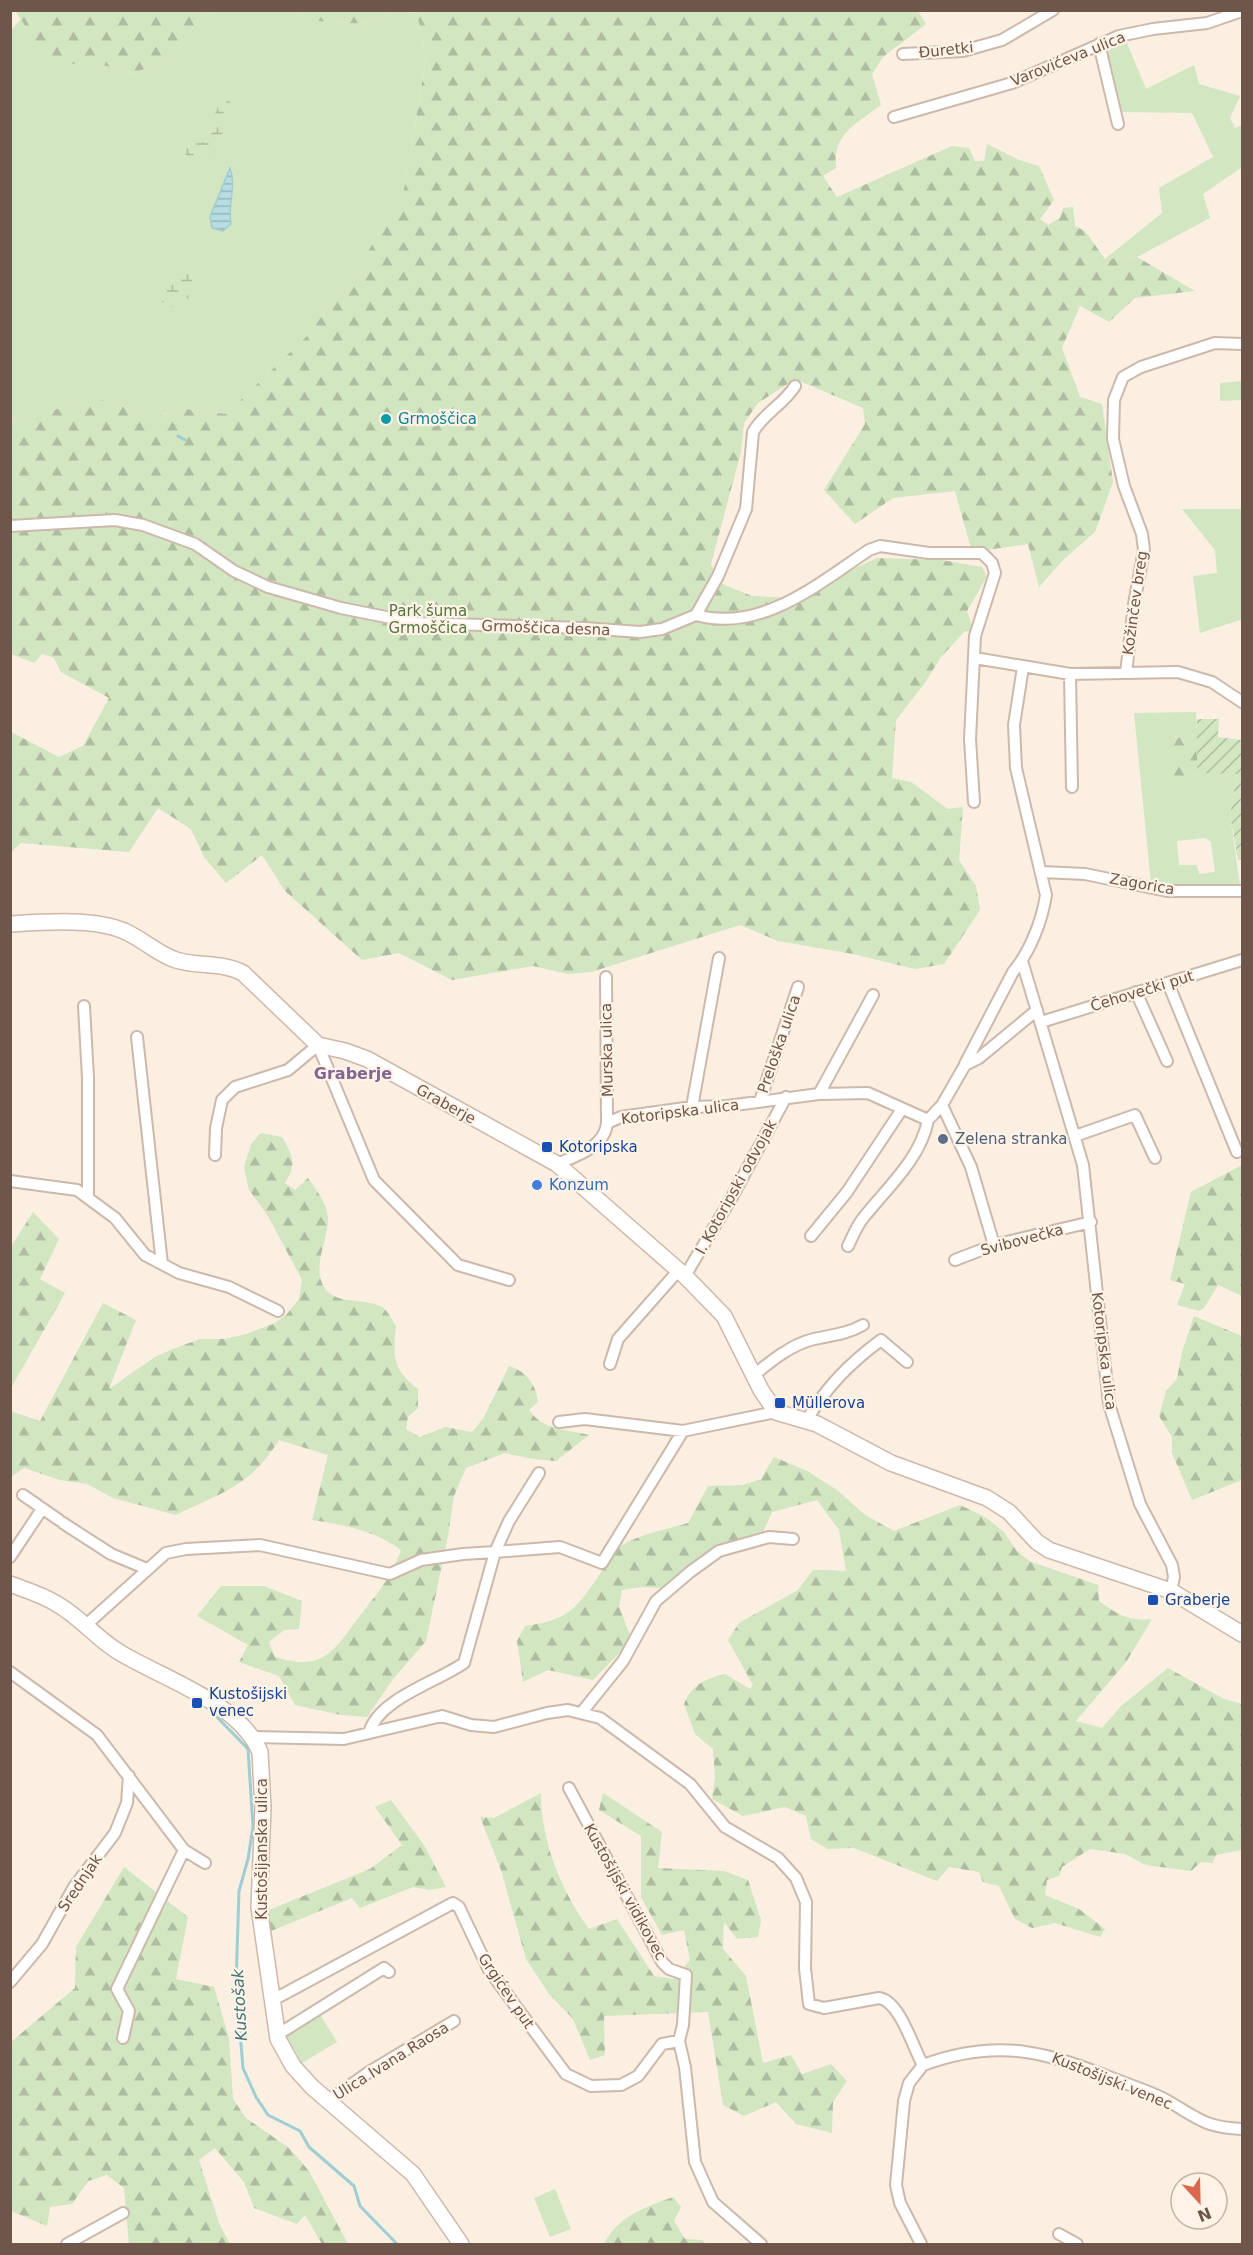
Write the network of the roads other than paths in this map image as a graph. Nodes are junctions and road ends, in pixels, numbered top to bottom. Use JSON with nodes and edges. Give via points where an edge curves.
{"nodes":[{"id":1,"x":1053,"y":10,"type":"edge"},
{"id":2,"x":1242,"y":11,"type":"edge"},
{"id":3,"x":1099,"y":44,"type":"junction"},
{"id":4,"x":903,"y":54,"type":"dead end"},
{"id":5,"x":894,"y":117,"type":"dead end"},
{"id":6,"x":1118,"y":124,"type":"dead end"},
{"id":7,"x":1242,"y":344,"type":"edge"},
{"id":8,"x":795,"y":386,"type":"dead end"},
{"id":9,"x":10,"y":526,"type":"edge"},
{"id":10,"x":696,"y":615,"type":"junction"},
{"id":11,"x":975,"y":658,"type":"junction"},
{"id":12,"x":1023,"y":667,"type":"junction"},
{"id":13,"x":1126,"y":673,"type":"junction"},
{"id":14,"x":1070,"y":674,"type":"junction"},
{"id":15,"x":1242,"y":702,"type":"edge"},
{"id":16,"x":1072,"y":787,"type":"dead end"},
{"id":17,"x":974,"y":802,"type":"dead end"},
{"id":18,"x":1042,"y":872,"type":"junction"},
{"id":19,"x":1242,"y":891,"type":"edge"},
{"id":20,"x":10,"y":924,"type":"edge"},
{"id":21,"x":718,"y":958,"type":"dead end"},
{"id":22,"x":1242,"y":960,"type":"edge"},
{"id":23,"x":1022,"y":961,"type":"junction"},
{"id":24,"x":606,"y":977,"type":"dead end"},
{"id":25,"x":1168,"y":983,"type":"junction"},
{"id":26,"x":798,"y":987,"type":"dead end"},
{"id":27,"x":1136,"y":992,"type":"junction"},
{"id":28,"x":873,"y":995,"type":"dead end"},
{"id":29,"x":84,"y":1006,"type":"dead end"},
{"id":30,"x":1037,"y":1010,"type":"junction"},
{"id":31,"x":1041,"y":1022,"type":"junction"},
{"id":32,"x":137,"y":1037,"type":"dead end"},
{"id":33,"x":318,"y":1045,"type":"junction"},
{"id":34,"x":1167,"y":1061,"type":"dead end"},
{"id":35,"x":965,"y":1065,"type":"junction"},
{"id":36,"x":819,"y":1094,"type":"junction"},
{"id":37,"x":786,"y":1097,"type":"junction"},
{"id":38,"x":760,"y":1101,"type":"junction"},
{"id":39,"x":942,"y":1105,"type":"junction"},
{"id":40,"x":692,"y":1107,"type":"junction"},
{"id":41,"x":902,"y":1109,"type":"junction"},
{"id":42,"x":928,"y":1120,"type":"junction"},
{"id":43,"x":607,"y":1123,"type":"junction"},
{"id":44,"x":1075,"y":1136,"type":"junction"},
{"id":45,"x":1237,"y":1152,"type":"dead end"},
{"id":46,"x":215,"y":1155,"type":"dead end"},
{"id":47,"x":1155,"y":1158,"type":"dead end"},
{"id":48,"x":557,"y":1164,"type":"junction"},
{"id":49,"x":10,"y":1181,"type":"edge"},
{"id":50,"x":88,"y":1196,"type":"junction"},
{"id":51,"x":1091,"y":1222,"type":"junction"},
{"id":52,"x":811,"y":1236,"type":"dead end"},
{"id":53,"x":994,"y":1245,"type":"junction"},
{"id":54,"x":848,"y":1246,"type":"dead end"},
{"id":55,"x":955,"y":1260,"type":"dead end"},
{"id":56,"x":162,"y":1264,"type":"junction"},
{"id":57,"x":682,"y":1274,"type":"junction"},
{"id":58,"x":509,"y":1280,"type":"dead end"},
{"id":59,"x":278,"y":1311,"type":"dead end"},
{"id":60,"x":863,"y":1325,"type":"dead end"},
{"id":61,"x":907,"y":1362,"type":"dead end"},
{"id":62,"x":610,"y":1364,"type":"dead end"},
{"id":63,"x":754,"y":1375,"type":"junction"},
{"id":64,"x":776,"y":1412,"type":"junction"},
{"id":65,"x":807,"y":1420,"type":"junction"},
{"id":66,"x":559,"y":1422,"type":"dead end"},
{"id":67,"x":683,"y":1431,"type":"junction"},
{"id":68,"x":539,"y":1473,"type":"dead end"},
{"id":69,"x":23,"y":1495,"type":"dead end"},
{"id":70,"x":42,"y":1509,"type":"junction"},
{"id":71,"x":793,"y":1539,"type":"dead end"},
{"id":72,"x":495,"y":1552,"type":"junction"},
{"id":73,"x":10,"y":1557,"type":"edge"},
{"id":74,"x":147,"y":1569,"type":"junction"},
{"id":75,"x":10,"y":1584,"type":"edge"},
{"id":76,"x":1171,"y":1591,"type":"junction"},
{"id":77,"x":86,"y":1625,"type":"junction"},
{"id":78,"x":1242,"y":1634,"type":"edge"},
{"id":79,"x":13,"y":1678,"type":"edge"},
{"id":80,"x":582,"y":1712,"type":"junction"},
{"id":81,"x":369,"y":1733,"type":"junction"},
{"id":82,"x":251,"y":1737,"type":"junction"},
{"id":83,"x":129,"y":1776,"type":"junction"},
{"id":84,"x":569,"y":1788,"type":"dead end"},
{"id":85,"x":184,"y":1850,"type":"junction"},
{"id":86,"x":206,"y":1863,"type":"dead end"},
{"id":87,"x":389,"y":1972,"type":"dead end"},
{"id":88,"x":10,"y":1982,"type":"edge"},
{"id":89,"x":271,"y":2001,"type":"junction"},
{"id":90,"x":454,"y":2021,"type":"dead end"},
{"id":91,"x":277,"y":2035,"type":"junction"},
{"id":92,"x":123,"y":2038,"type":"dead end"},
{"id":93,"x":679,"y":2041,"type":"junction"},
{"id":94,"x":923,"y":2065,"type":"junction"},
{"id":95,"x":328,"y":2101,"type":"junction"},
{"id":96,"x":1242,"y":2129,"type":"edge"},
{"id":97,"x":123,"y":2213,"type":"dead end"},
{"id":98,"x":1059,"y":2234,"type":"dead end"},
{"id":99,"x":67,"y":2244,"type":"edge"},
{"id":100,"x":461,"y":2244,"type":"edge"},
{"id":101,"x":761,"y":2244,"type":"edge"},
{"id":102,"x":921,"y":2244,"type":"edge"},
{"id":103,"x":1077,"y":2244,"type":"edge"}],
"edges":[{"from":1,"to":4,"type":"street","name":"Đuretki","via":[[1002,40],[963,51]]},
{"from":2,"to":3,"type":"street","name":"Varovićeva ulica","via":[[1207,23],[1153,29]]},
{"from":3,"to":5,"type":"street","name":"Varovićeva ulica","via":[[1012,83]]},
{"from":3,"to":6,"type":"street"},
{"from":7,"to":13,"type":"street","name":"Kožinčev breg","via":[[1215,343],[1141,367],[1123,377],[1114,400],[1113,439],[1144,550]]},
{"from":8,"to":10,"type":"street","via":[[753,432],[746,509],[718,576]]},
{"from":9,"to":10,"type":"street","name":"Grmoščica desna","via":[[115,520],[143,525],[195,544],[234,571],[268,587],[416,623],[640,632],[676,626]]},
{"from":10,"to":11,"type":"street","via":[[716,620],[772,610],[880,546],[928,553],[982,553],[995,573],[975,636]]},
{"from":11,"to":12,"type":"street"},
{"from":11,"to":17,"type":"street","via":[[970,739]]},
{"from":12,"to":14,"type":"street"},
{"from":12,"to":18,"type":"street","via":[[1014,725],[1016,768]]},
{"from":13,"to":14,"type":"street"},
{"from":13,"to":15,"type":"street","via":[[1178,672],[1212,682]]},
{"from":14,"to":16,"type":"street"},
{"from":18,"to":19,"type":"street","name":"Zagorica","via":[[1084,874],[1167,891]]},
{"from":18,"to":23,"type":"street","via":[[1046,895],[1043,916]]},
{"from":20,"to":33,"type":"street","name":"Graberje","via":[[100,924],[125,931],[177,961],[233,968],[243,973]]},
{"from":21,"to":40,"type":"street"},
{"from":22,"to":25,"type":"street","name":"Čehovečki put"},
{"from":23,"to":30,"type":"street","name":"Kotoripska ulica"},
{"from":23,"to":35,"type":"street"},
{"from":24,"to":43,"type":"street","name":"Murska ulica"},
{"from":25,"to":27,"type":"street","name":"Čehovečki put"},
{"from":25,"to":45,"type":"street"},
{"from":26,"to":38,"type":"street","name":"Preloška ulica"},
{"from":27,"to":31,"type":"street","name":"Čehovečki put"},
{"from":27,"to":34,"type":"street"},
{"from":28,"to":36,"type":"street"},
{"from":29,"to":50,"type":"street"},
{"from":30,"to":31,"type":"street","name":"Kotoripska ulica"},
{"from":30,"to":35,"type":"street"},
{"from":31,"to":44,"type":"street","name":"Kotoripska ulica"},
{"from":32,"to":56,"type":"street"},
{"from":33,"to":46,"type":"street","via":[[288,1071],[235,1088],[222,1100]]},
{"from":33,"to":48,"type":"street","name":"Graberje","via":[[367,1059]]},
{"from":33,"to":58,"type":"street","via":[[374,1180],[458,1265]]},
{"from":35,"to":39,"type":"street"},
{"from":36,"to":37,"type":"street","name":"Kotoripska ulica"},
{"from":36,"to":41,"type":"street","name":"Kotoripska ulica","via":[[868,1093]]},
{"from":37,"to":38,"type":"street","name":"Kotoripska ulica"},
{"from":37,"to":57,"type":"street","name":"I. Kotoripski odvojak","via":[[732,1197]]},
{"from":38,"to":40,"type":"street","name":"Kotoripska ulica"},
{"from":39,"to":42,"type":"street"},
{"from":39,"to":53,"type":"street","via":[[971,1167]]},
{"from":40,"to":43,"type":"street","name":"Kotoripska ulica","via":[[621,1117]]},
{"from":41,"to":42,"type":"street","name":"Kotoripska ulica"},
{"from":41,"to":52,"type":"street","via":[[847,1192]]},
{"from":42,"to":54,"type":"street","via":[[914,1153],[889,1190],[862,1219]]},
{"from":43,"to":48,"type":"street","name":"Kotoripska ulica","via":[[599,1142]]},
{"from":44,"to":47,"type":"street","via":[[1135,1115]]},
{"from":44,"to":51,"type":"street","name":"Kotoripska ulica"},
{"from":48,"to":57,"type":"street","name":"Graberje"},
{"from":49,"to":50,"type":"street","via":[[61,1186]]},
{"from":50,"to":56,"type":"street","via":[[115,1218],[145,1255]]},
{"from":51,"to":53,"type":"street","name":"Svibovečka"},
{"from":51,"to":76,"type":"street","name":"Kotoripska ulica","via":[[1109,1404],[1140,1504],[1172,1565]]},
{"from":53,"to":55,"type":"street","name":"Svibovečka"},
{"from":56,"to":59,"type":"street","via":[[229,1287]]},
{"from":57,"to":62,"type":"street","name":"I. Kotoripski odvojak","via":[[618,1339]]},
{"from":57,"to":63,"type":"street","name":"Graberje","via":[[724,1316]]},
{"from":60,"to":63,"type":"street","via":[[848,1333],[795,1346]]},
{"from":61,"to":65,"type":"street","via":[[881,1340],[842,1373]]},
{"from":63,"to":64,"type":"street","name":"Graberje"},
{"from":64,"to":65,"type":"street"},
{"from":64,"to":67,"type":"street"},
{"from":65,"to":76,"type":"street","via":[[891,1463],[987,1498],[1019,1521],[1037,1542],[1059,1555]]},
{"from":66,"to":67,"type":"street","via":[[585,1419]]},
{"from":67,"to":72,"type":"street","via":[[602,1563],[560,1547]]},
{"from":68,"to":72,"type":"street"},
{"from":69,"to":70,"type":"street"},
{"from":70,"to":73,"type":"street"},
{"from":70,"to":74,"type":"street","via":[[111,1554]]},
{"from":71,"to":80,"type":"street","via":[[769,1537],[719,1551],[690,1572],[656,1601],[623,1661]]},
{"from":72,"to":74,"type":"street","via":[[421,1560],[390,1574],[260,1545],[166,1553]]},
{"from":72,"to":81,"type":"street","via":[[464,1664],[415,1687],[372,1722]]},
{"from":74,"to":77,"type":"street"},
{"from":75,"to":77,"type":"street","name":"Kustošijanska ulica","via":[[59,1604]]},
{"from":76,"to":78,"type":"street"},
{"from":77,"to":82,"type":"street","name":"Kustošijanska ulica","via":[[119,1652],[209,1701],[241,1724]]},
{"from":79,"to":83,"type":"street","via":[[97,1735]]},
{"from":80,"to":81,"type":"street","via":[[547,1713],[494,1727],[442,1716]]},
{"from":80,"to":94,"type":"street","via":[[600,1718],[690,1784],[725,1827],[785,1863],[803,1889],[806,1902],[809,2004],[824,2008],[885,1999],[898,2015]]},
{"from":81,"to":82,"type":"street","via":[[330,1739]]},
{"from":82,"to":89,"type":"street","name":"Kustošijanska ulica","via":[[260,1752],[263,1808],[259,1907]]},
{"from":83,"to":85,"type":"street"},
{"from":83,"to":88,"type":"street","name":"Srednjak","via":[[127,1803],[115,1833],[74,1887],[42,1944]]},
{"from":84,"to":93,"type":"street","name":"Kustošijski vidikovec","via":[[662,1962],[686,1976]]},
{"from":85,"to":86,"type":"street"},
{"from":85,"to":92,"type":"street","via":[[117,1989],[129,2011]]},
{"from":87,"to":91,"type":"street","via":[[384,1968]]},
{"from":89,"to":91,"type":"street","name":"Kustošijanska ulica"},
{"from":89,"to":93,"type":"street","name":"Grgićev put","via":[[453,1903],[459,1906],[489,1970],[557,2065],[573,2079],[591,2086],[621,2085],[638,2076],[662,2044]]},
{"from":90,"to":95,"type":"street","name":"Ulica Ivana Raosa"},
{"from":91,"to":95,"type":"street","name":"Kustošijanska ulica","via":[[293,2066]]},
{"from":93,"to":101,"type":"street","name":"Kustošijski vidikovec","via":[[692,2148],[701,2178],[713,2202]]},
{"from":94,"to":96,"type":"street","name":"Kustošijski venec","via":[[956,2055],[1012,2049],[1031,2051],[1088,2068],[1167,2100],[1208,2126]]},
{"from":94,"to":102,"type":"street","via":[[909,2083],[904,2100],[896,2185],[900,2203]]},
{"from":95,"to":100,"type":"street","name":"Kustošijanska ulica","via":[[412,2174]]},
{"from":97,"to":99,"type":"street"},
{"from":98,"to":103,"type":"street"}]}
